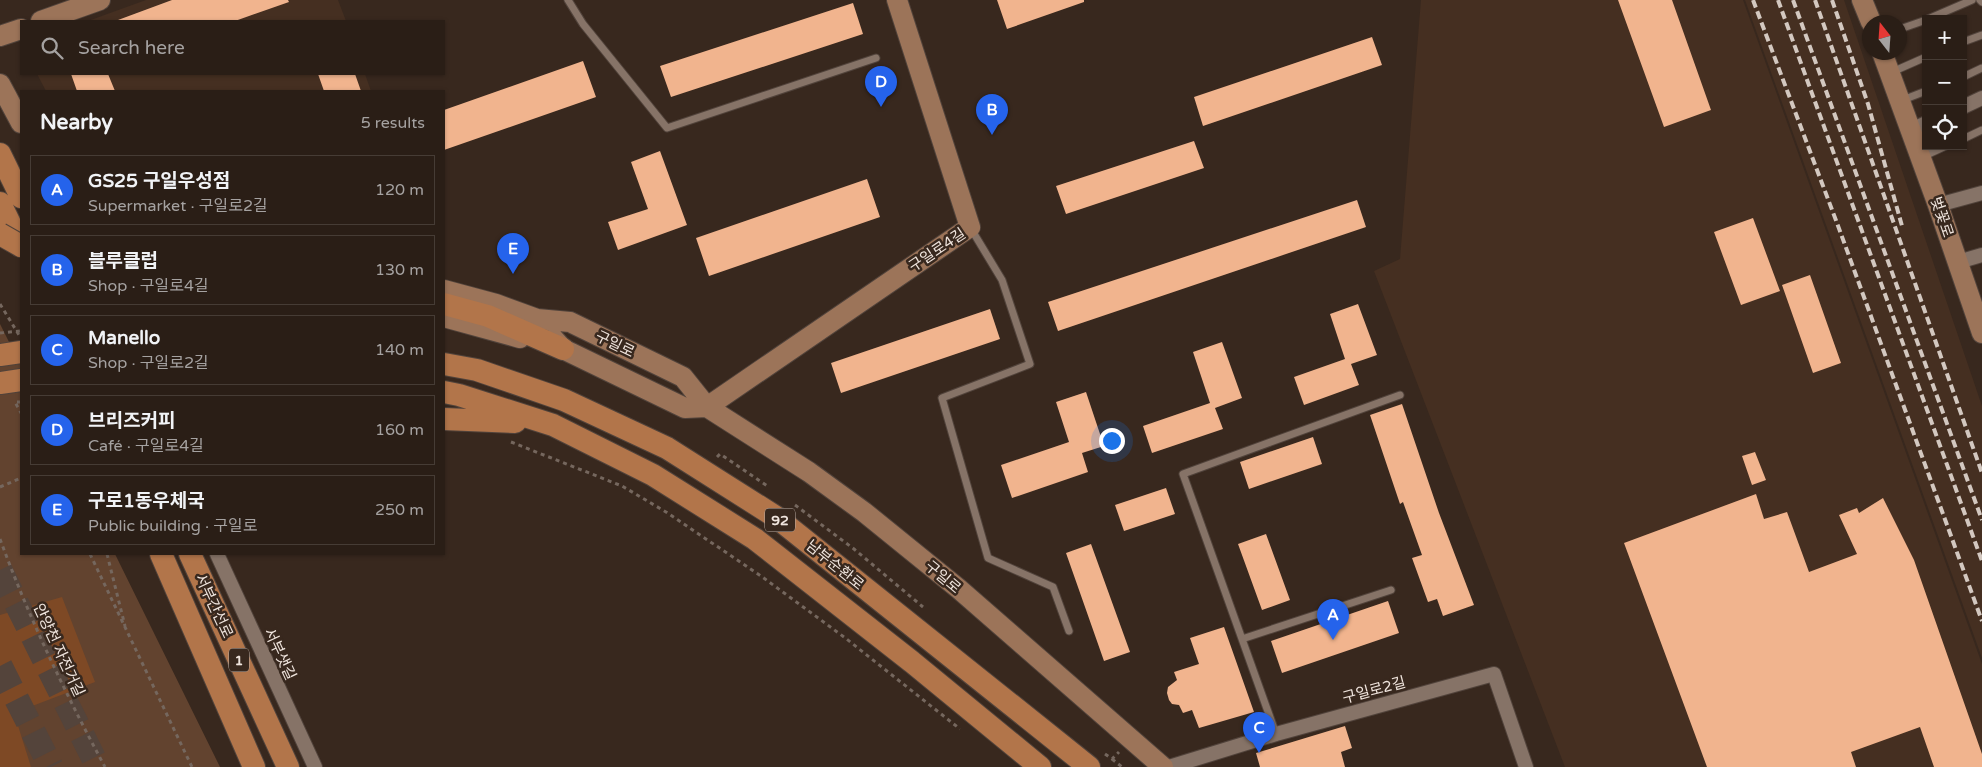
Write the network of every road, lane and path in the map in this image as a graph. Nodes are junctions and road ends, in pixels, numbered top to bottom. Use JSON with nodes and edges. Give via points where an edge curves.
{"nodes":[{"id":1,"x":100,"y":0,"type":"edge"},
{"id":2,"x":568,"y":0,"type":"edge"},
{"id":3,"x":897,"y":0,"type":"edge"},
{"id":4,"x":1862,"y":0,"type":"edge"},
{"id":5,"x":1972,"y":0,"type":"edge"},
{"id":6,"x":1868,"y":15,"type":"edge"},
{"id":7,"x":1936,"y":15,"type":"edge"},
{"id":8,"x":45,"y":20,"type":"edge"},
{"id":9,"x":1922,"y":21,"type":"edge"},
{"id":10,"x":1907,"y":26,"type":"edge"},
{"id":11,"x":20,"y":29,"type":"edge"},
{"id":12,"x":1982,"y":35,"type":"edge"},
{"id":13,"x":0,"y":36,"type":"edge"},
{"id":14,"x":1967,"y":41,"type":"edge"},
{"id":15,"x":876,"y":58,"type":"dead end"},
{"id":16,"x":1922,"y":59,"type":"edge"},
{"id":17,"x":1885,"y":60,"type":"edge"},
{"id":18,"x":1982,"y":68,"type":"edge"},
{"id":19,"x":1890,"y":74,"type":"junction"},
{"id":20,"x":1967,"y":75,"type":"edge"},
{"id":21,"x":0,"y":84,"type":"edge"},
{"id":22,"x":1922,"y":94,"type":"edge"},
{"id":23,"x":1982,"y":98,"type":"edge"},
{"id":24,"x":1900,"y":102,"type":"junction"},
{"id":25,"x":1967,"y":105,"type":"edge"},
{"id":26,"x":20,"y":121,"type":"edge"},
{"id":27,"x":1918,"y":126,"type":"edge"},
{"id":28,"x":1982,"y":130,"type":"edge"},
{"id":29,"x":1967,"y":137,"type":"edge"},
{"id":30,"x":1938,"y":150,"type":"edge"},
{"id":31,"x":0,"y":154,"type":"edge"},
{"id":32,"x":1921,"y":158,"type":"junction"},
{"id":33,"x":1982,"y":193,"type":"edge"},
{"id":34,"x":20,"y":195,"type":"edge"},
{"id":35,"x":0,"y":203,"type":"edge"},
{"id":36,"x":1938,"y":205,"type":"junction"},
{"id":37,"x":970,"y":227,"type":"junction"},
{"id":38,"x":0,"y":234,"type":"edge"},
{"id":39,"x":20,"y":244,"type":"edge"},
{"id":40,"x":20,"y":245,"type":"edge"},
{"id":41,"x":1982,"y":255,"type":"edge"},
{"id":42,"x":1958,"y":262,"type":"junction"},
{"id":43,"x":445,"y":290,"type":"edge"},
{"id":44,"x":0,"y":304,"type":"edge"},
{"id":45,"x":445,"y":304,"type":"edge"},
{"id":46,"x":445,"y":317,"type":"edge"},
{"id":47,"x":537,"y":320,"type":"junction"},
{"id":48,"x":1980,"y":323,"type":"edge"},
{"id":49,"x":20,"y":330,"type":"edge"},
{"id":50,"x":0,"y":333,"type":"edge"},
{"id":51,"x":20,"y":338,"type":"edge"},
{"id":52,"x":563,"y":349,"type":"junction"},
{"id":53,"x":20,"y":352,"type":"edge"},
{"id":54,"x":0,"y":355,"type":"edge"},
{"id":55,"x":445,"y":364,"type":"edge"},
{"id":56,"x":20,"y":380,"type":"edge"},
{"id":57,"x":0,"y":383,"type":"edge"},
{"id":58,"x":445,"y":392,"type":"edge"},
{"id":59,"x":1400,"y":395,"type":"dead end"},
{"id":60,"x":20,"y":402,"type":"edge"},
{"id":61,"x":708,"y":407,"type":"junction"},
{"id":62,"x":20,"y":411,"type":"edge"},
{"id":63,"x":445,"y":419,"type":"edge"},
{"id":64,"x":553,"y":425,"type":"junction"},
{"id":65,"x":508,"y":441,"type":"dead end"},
{"id":66,"x":20,"y":478,"type":"edge"},
{"id":67,"x":0,"y":487,"type":"edge"},
{"id":68,"x":0,"y":539,"type":"edge"},
{"id":69,"x":90,"y":555,"type":"edge"},
{"id":70,"x":107,"y":555,"type":"edge"},
{"id":71,"x":161,"y":555,"type":"edge"},
{"id":72,"x":190,"y":555,"type":"edge"},
{"id":73,"x":217,"y":555,"type":"edge"},
{"id":74,"x":1391,"y":590,"type":"dead end"},
{"id":75,"x":1069,"y":630,"type":"dead end"},
{"id":76,"x":127,"y":634,"type":"junction"},
{"id":77,"x":1242,"y":639,"type":"junction"},
{"id":78,"x":961,"y":730,"type":"dead end"},
{"id":79,"x":1276,"y":734,"type":"junction"},
{"id":80,"x":1112,"y":759,"type":"dead end"},
{"id":81,"x":105,"y":767,"type":"edge"},
{"id":82,"x":192,"y":767,"type":"edge"},
{"id":83,"x":254,"y":767,"type":"edge"},
{"id":84,"x":288,"y":767,"type":"edge"},
{"id":85,"x":315,"y":767,"type":"edge"},
{"id":86,"x":1040,"y":767,"type":"edge"},
{"id":87,"x":1089,"y":767,"type":"edge"},
{"id":88,"x":1122,"y":767,"type":"edge"},
{"id":89,"x":1163,"y":767,"type":"edge"},
{"id":90,"x":1169,"y":767,"type":"edge"},
{"id":91,"x":1526,"y":767,"type":"edge"}],
"edges":[{"from":1,"to":8,"type":"main road"},
{"from":2,"to":15,"type":"lane","via":[[583,24],[667,128]]},
{"from":3,"to":37,"type":"main road","name":"구일로4길"},
{"from":4,"to":6,"type":"main road"},
{"from":5,"to":7,"type":"lane"},
{"from":9,"to":10,"type":"lane"},
{"from":11,"to":13,"type":"main road"},
{"from":12,"to":14,"type":"lane"},
{"from":16,"to":19,"type":"lane"},
{"from":17,"to":19,"type":"main road","name":"벚꽃로"},
{"from":18,"to":20,"type":"lane"},
{"from":19,"to":24,"type":"main road","name":"벚꽃로"},
{"from":21,"to":26,"type":"main road"},
{"from":22,"to":24,"type":"lane"},
{"from":23,"to":25,"type":"street"},
{"from":24,"to":27,"type":"main road","name":"벚꽃로"},
{"from":27,"to":32,"type":"main road","name":"벚꽃로"},
{"from":28,"to":29,"type":"lane"},
{"from":30,"to":32,"type":"lane"},
{"from":31,"to":34,"type":"main road"},
{"from":32,"to":36,"type":"main road","name":"벚꽃로"},
{"from":33,"to":36,"type":"street"},
{"from":35,"to":39,"type":"main road"},
{"from":36,"to":42,"type":"main road","name":"벚꽃로"},
{"from":37,"to":61,"type":"main road","name":"구일로4길"},
{"from":37,"to":75,"type":"lane","via":[[1002,280],[1030,364],[942,398],[988,558],[1053,587]]},
{"from":38,"to":40,"type":"main road","bridge":true},
{"from":41,"to":42,"type":"street"},
{"from":42,"to":48,"type":"main road","name":"벚꽃로"},
{"from":43,"to":47,"type":"main road","name":"구일로","via":[[496,304]]},
{"from":44,"to":51,"type":"path"},
{"from":45,"to":52,"type":"main road","via":[[488,316]]},
{"from":46,"to":52,"type":"main road"},
{"from":47,"to":52,"type":"main road","name":"구일로"},
{"from":47,"to":61,"type":"main road","name":"구일로","via":[[570,322],[683,377]]},
{"from":49,"to":50,"type":"path","bridge":true},
{"from":52,"to":61,"type":"main road","name":"구일로","via":[[685,408]]},
{"from":53,"to":54,"type":"main road"},
{"from":55,"to":87,"type":"main road","name":"남부순환로","number":"92","via":[[477,370],[564,400],[667,448],[776,517]]},
{"from":56,"to":57,"type":"main road"},
{"from":58,"to":64,"type":"main road","name":"남부순환로","number":"92"},
{"from":59,"to":77,"type":"lane","via":[[1183,474]]},
{"from":60,"to":62,"type":"path","via":[[15,402]]},
{"from":61,"to":89,"type":"main road","name":"구일로","via":[[864,512]]},
{"from":63,"to":64,"type":"main road"},
{"from":64,"to":86,"type":"main road","name":"남부순환로","number":"92","via":[[653,475],[755,539]]},
{"from":65,"to":78,"type":"path","via":[[622,486],[666,512],[844,636]]},
{"from":66,"to":67,"type":"path"},
{"from":68,"to":81,"type":"path","name":"안양천 자전거길","via":[[21,596],[73,709]]},
{"from":69,"to":76,"type":"path"},
{"from":70,"to":76,"type":"path"},
{"from":71,"to":83,"type":"main road","name":"서부간선로","number":"1"},
{"from":72,"to":84,"type":"main road","name":"서부간선로","number":"1"},
{"from":73,"to":85,"type":"street","name":"서부샛길"},
{"from":74,"to":77,"type":"lane"},
{"from":76,"to":82,"type":"path"},
{"from":77,"to":79,"type":"lane"},
{"from":79,"to":90,"type":"street","name":"구일로2길"},
{"from":79,"to":91,"type":"street","name":"구일로2길","via":[[1494,674]]},
{"from":80,"to":88,"type":"path"}]}
